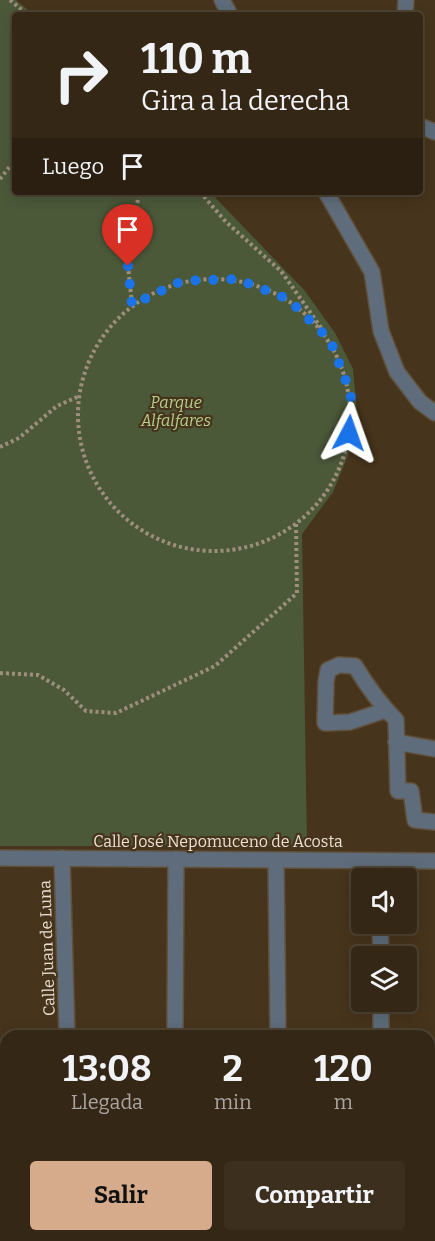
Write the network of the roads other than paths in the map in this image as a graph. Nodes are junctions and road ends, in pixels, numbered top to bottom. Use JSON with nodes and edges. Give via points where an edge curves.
{"nodes":[{"id":1,"x":328,"y":195,"type":"edge"},
{"id":2,"x":435,"y":413,"type":"edge"},
{"id":3,"x":386,"y":710,"type":"junction"},
{"id":4,"x":396,"y":742,"type":"junction"},
{"id":5,"x":435,"y":749,"type":"edge"},
{"id":6,"x":435,"y":822,"type":"edge"},
{"id":7,"x":0,"y":858,"type":"edge"},
{"id":8,"x":62,"y":858,"type":"junction"},
{"id":9,"x":176,"y":859,"type":"junction"},
{"id":10,"x":276,"y":860,"type":"junction"},
{"id":11,"x":380,"y":861,"type":"junction"},
{"id":12,"x":435,"y":861,"type":"edge"},
{"id":13,"x":380,"y":868,"type":"edge"},
{"id":14,"x":381,"y":1012,"type":"edge"},
{"id":15,"x":67,"y":1030,"type":"edge"},
{"id":16,"x":175,"y":1030,"type":"edge"},
{"id":17,"x":278,"y":1030,"type":"edge"},
{"id":18,"x":381,"y":1030,"type":"edge"}],
"edges":[{"from":1,"to":2,"type":"street","via":[[372,272],[381,331],[397,372],[420,402]]},
{"from":3,"to":3,"type":"street","via":[[354,666],[339,665],[328,670],[325,723],[350,722]]},
{"from":3,"to":4,"type":"street","via":[[396,720]]},
{"from":4,"to":5,"type":"street"},
{"from":4,"to":6,"type":"street","via":[[398,791],[411,791],[415,820]]},
{"from":7,"to":8,"type":"street","name":"Calle José Nepomuceno de Acosta"},
{"from":8,"to":9,"type":"street","name":"Calle José Nepomuceno de Acosta"},
{"from":8,"to":15,"type":"street","name":"Calle Juan de Luna"},
{"from":9,"to":10,"type":"street","name":"Calle José Nepomuceno de Acosta"},
{"from":9,"to":16,"type":"street"},
{"from":10,"to":11,"type":"street","name":"Calle José Nepomuceno de Acosta"},
{"from":10,"to":17,"type":"street"},
{"from":11,"to":12,"type":"street","name":"Calle José Nepomuceno de Acosta"},
{"from":11,"to":13,"type":"street"},
{"from":14,"to":18,"type":"street"}]}
